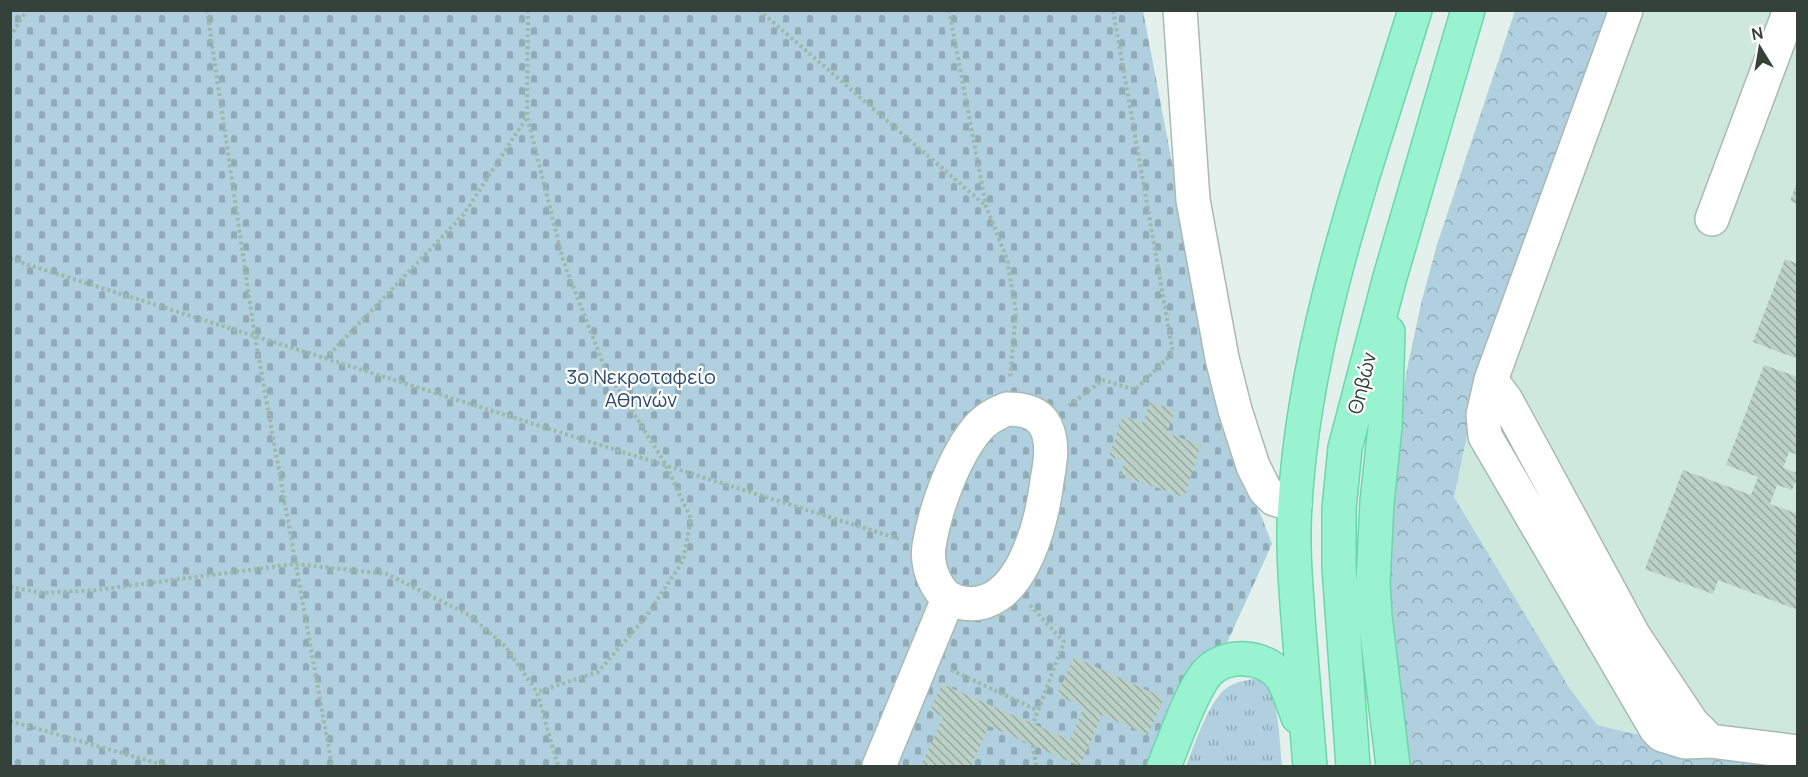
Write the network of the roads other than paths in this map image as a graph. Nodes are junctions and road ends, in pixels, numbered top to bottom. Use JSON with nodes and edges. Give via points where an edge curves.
{"nodes":[{"id":1,"x":1180,"y":10,"type":"edge"},
{"id":2,"x":1414,"y":10,"type":"edge"},
{"id":3,"x":1468,"y":10,"type":"edge"},
{"id":4,"x":1626,"y":10,"type":"edge"},
{"id":5,"x":1790,"y":10,"type":"edge"},
{"id":6,"x":1712,"y":219,"type":"dead end"},
{"id":7,"x":1390,"y":277,"type":"junction"},
{"id":8,"x":1295,"y":505,"type":"junction"},
{"id":9,"x":948,"y":599,"type":"junction"},
{"id":10,"x":1797,"y":752,"type":"edge"},
{"id":11,"x":1309,"y":754,"type":"edge"},
{"id":12,"x":879,"y":766,"type":"edge"},
{"id":13,"x":1164,"y":766,"type":"edge"},
{"id":14,"x":1353,"y":766,"type":"edge"},
{"id":15,"x":1393,"y":766,"type":"edge"}],
"edges":[{"from":1,"to":8,"type":"lane","via":[[1194,201],[1234,410],[1264,490],[1274,499]]},
{"from":2,"to":8,"type":"main road","via":[[1329,292],[1302,434]]},
{"from":3,"to":7,"type":"main road","name":"Θηβών"},
{"from":4,"to":10,"type":"lane","via":[[1491,380],[1483,416],[1485,436],[1656,729],[1662,735],[1685,742],[1710,741]]},
{"from":5,"to":6,"type":"lane"},
{"from":7,"to":14,"type":"main road","name":"Θηβών","via":[[1345,448],[1339,509],[1339,567]]},
{"from":7,"to":15,"type":"main road","via":[[1385,427],[1373,582]]},
{"from":8,"to":11,"type":"main road","via":[[1294,569]]},
{"from":9,"to":9,"type":"lane","via":[[937,584],[929,548],[944,492],[977,428],[1007,409],[1026,411],[1045,425],[1050,457],[1040,523],[1027,558],[1011,584],[993,598],[960,603]]},
{"from":9,"to":12,"type":"lane"},
{"from":11,"to":13,"type":"main road","via":[[1283,679],[1252,660],[1237,659],[1206,675]]}]}
